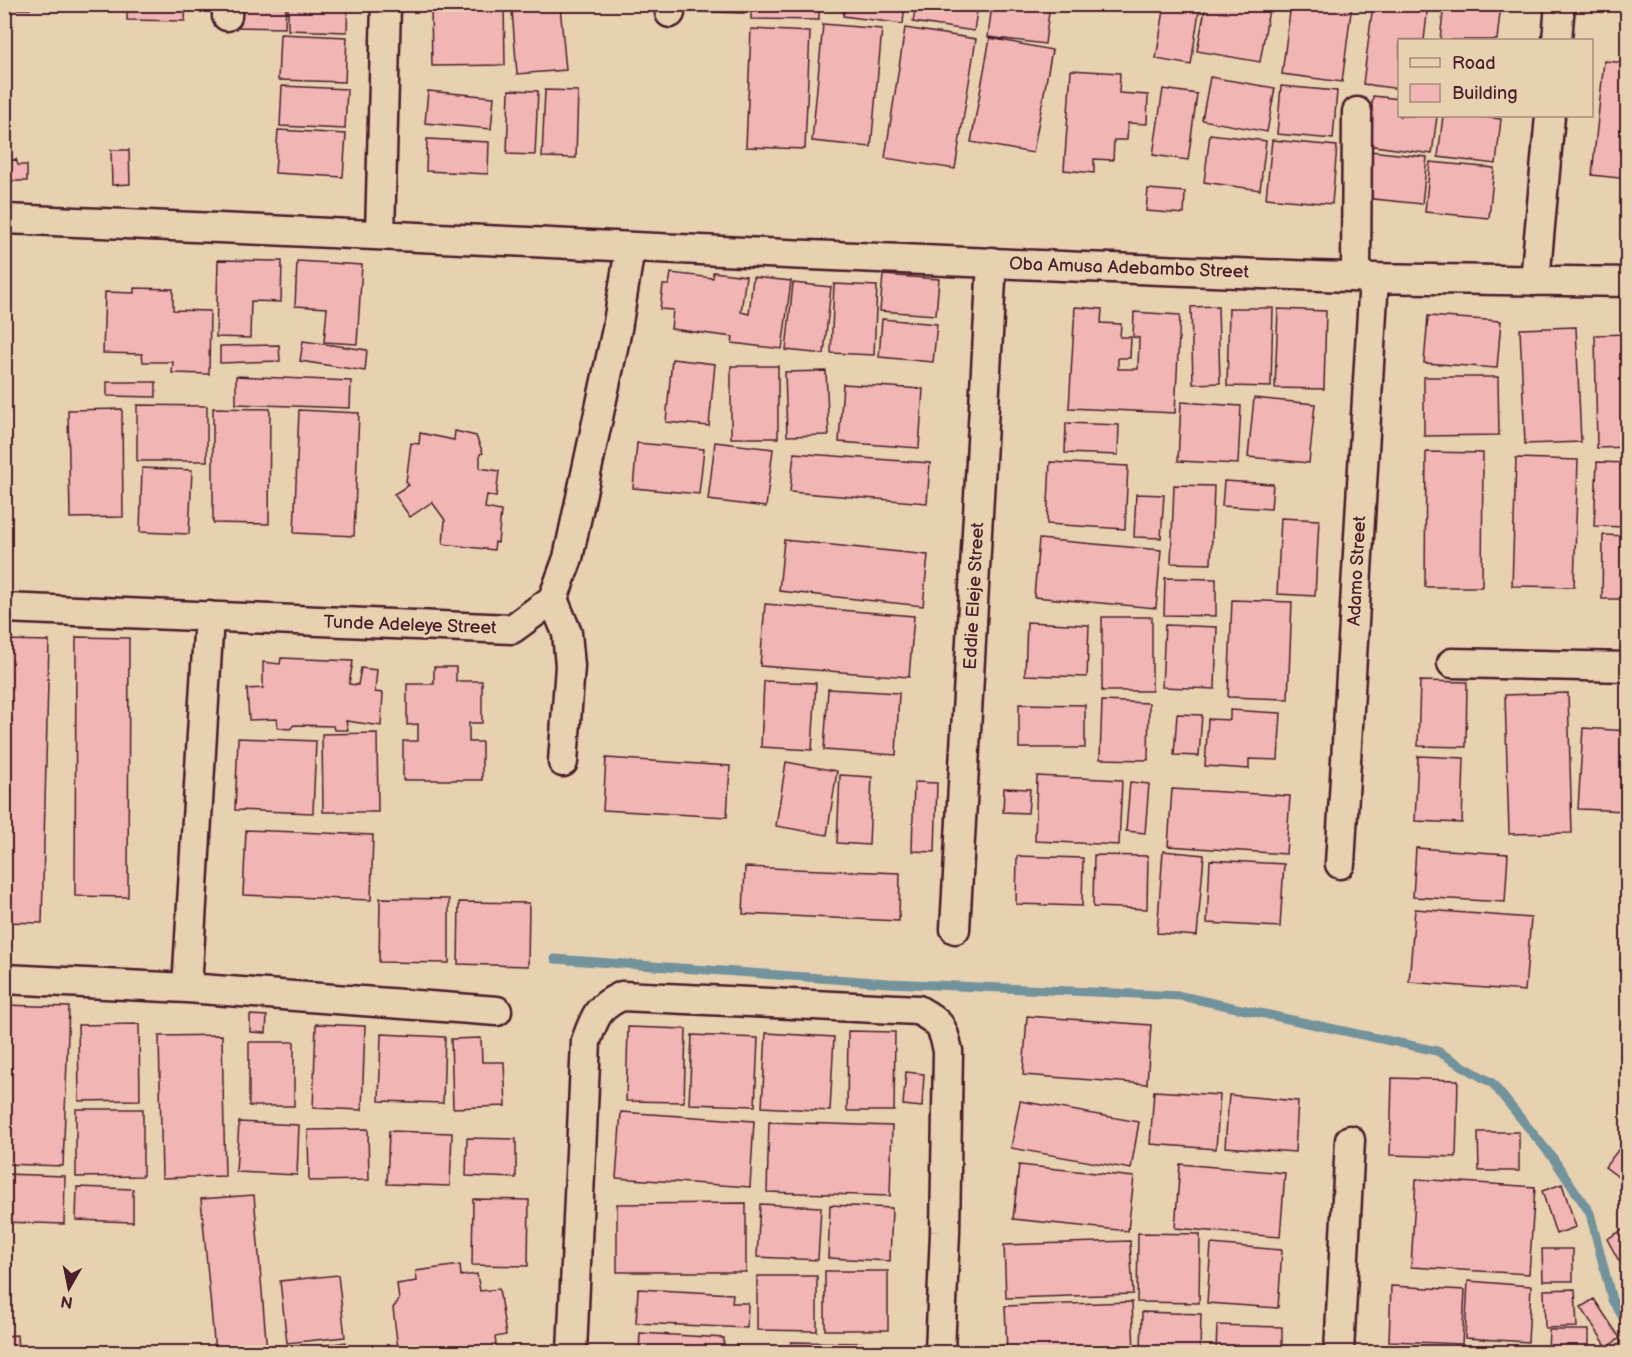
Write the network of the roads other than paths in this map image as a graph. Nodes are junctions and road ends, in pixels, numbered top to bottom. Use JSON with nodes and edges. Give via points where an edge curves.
{"nodes":[{"id":1,"x":386,"y":4,"type":"edge"},
{"id":2,"x":1560,"y":4,"type":"edge"},
{"id":3,"x":1557,"y":39,"type":"edge"},
{"id":4,"x":1357,"y":112,"type":"dead end"},
{"id":5,"x":1550,"y":117,"type":"edge"},
{"id":6,"x":4,"y":219,"type":"edge"},
{"id":7,"x":380,"y":234,"type":"junction"},
{"id":8,"x":630,"y":248,"type":"junction"},
{"id":9,"x":992,"y":262,"type":"junction"},
{"id":10,"x":1365,"y":277,"type":"junction"},
{"id":11,"x":1535,"y":281,"type":"junction"},
{"id":12,"x":1628,"y":282,"type":"edge"},
{"id":13,"x":553,"y":599,"type":"junction"},
{"id":14,"x":4,"y":608,"type":"edge"},
{"id":15,"x":209,"y":616,"type":"junction"},
{"id":16,"x":1452,"y":663,"type":"dead end"},
{"id":17,"x":1628,"y":667,"type":"edge"},
{"id":18,"x":563,"y":762,"type":"dead end"},
{"id":19,"x":1340,"y":864,"type":"dead end"},
{"id":20,"x":955,"y":929,"type":"dead end"},
{"id":21,"x":4,"y":980,"type":"edge"},
{"id":22,"x":187,"y":988,"type":"junction"},
{"id":23,"x":497,"y":1011,"type":"dead end"},
{"id":24,"x":1350,"y":1140,"type":"dead end"},
{"id":25,"x":572,"y":1353,"type":"edge"},
{"id":26,"x":940,"y":1353,"type":"edge"},
{"id":27,"x":1339,"y":1353,"type":"edge"}],
"edges":[{"from":1,"to":7,"type":"street"},
{"from":2,"to":3,"type":"street"},
{"from":4,"to":10,"type":"street","name":"Adamo Street"},
{"from":5,"to":11,"type":"street"},
{"from":6,"to":7,"type":"street","name":"Oba Amusa Adebambo Street"},
{"from":7,"to":8,"type":"street","name":"Oba Amusa Adebambo Street"},
{"from":8,"to":9,"type":"street","name":"Oba Amusa Adebambo Street"},
{"from":8,"to":13,"type":"street","via":[[568,558]]},
{"from":9,"to":10,"type":"street","name":"Oba Amusa Adebambo Street"},
{"from":9,"to":20,"type":"street","name":"Eddie Eleje Street"},
{"from":10,"to":11,"type":"street","name":"Oba Amusa Adebambo Street"},
{"from":10,"to":19,"type":"street","name":"Adamo Street"},
{"from":11,"to":12,"type":"street","name":"Oba Amusa Adebambo Street"},
{"from":13,"to":15,"type":"street","name":"Tunde Adeleye Street","via":[[512,629]]},
{"from":13,"to":18,"type":"street","via":[[567,633],[570,666]]},
{"from":14,"to":15,"type":"street","name":"Tunde Adeleye Street"},
{"from":15,"to":22,"type":"street"},
{"from":16,"to":17,"type":"street"},
{"from":21,"to":22,"type":"street"},
{"from":22,"to":23,"type":"street"},
{"from":24,"to":27,"type":"street"},
{"from":25,"to":26,"type":"street","via":[[586,1041],[605,1004],[622,996],[918,1010],[939,1024],[948,1051]]}]}
